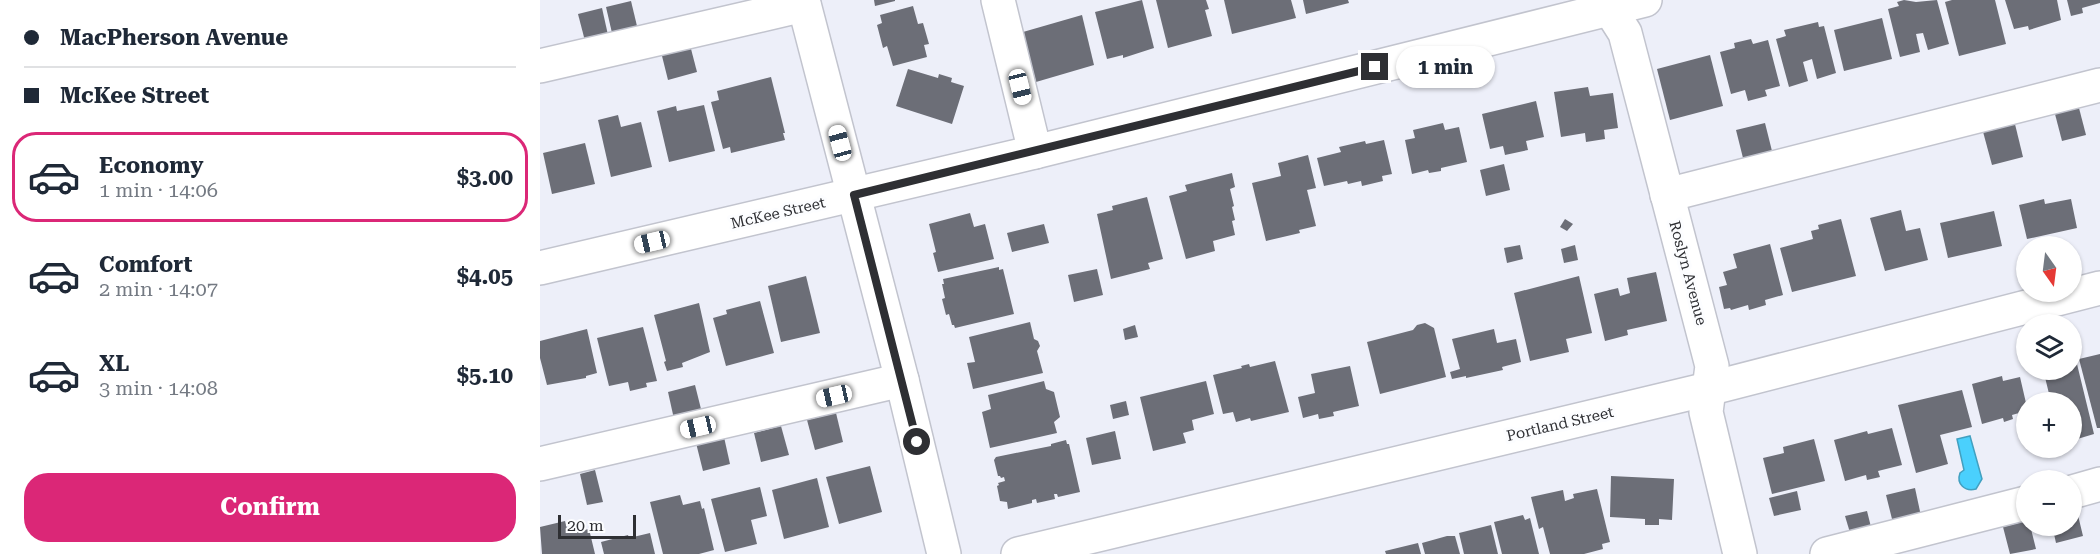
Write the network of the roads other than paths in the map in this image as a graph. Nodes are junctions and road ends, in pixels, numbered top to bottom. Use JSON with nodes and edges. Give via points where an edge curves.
{"nodes":[{"id":1,"x":998,"y":0,"type":"edge"},
{"id":2,"x":1645,"y":0,"type":"edge"},
{"id":3,"x":804,"y":2,"type":"edge"},
{"id":4,"x":1606,"y":5,"type":"edge"},
{"id":5,"x":540,"y":66,"type":"edge"},
{"id":6,"x":2100,"y":85,"type":"edge"},
{"id":7,"x":1035,"y":152,"type":"junction"},
{"id":8,"x":854,"y":195,"type":"junction"},
{"id":9,"x":1667,"y":195,"type":"junction"},
{"id":10,"x":540,"y":268,"type":"edge"},
{"id":11,"x":2100,"y":288,"type":"edge"},
{"id":12,"x":902,"y":380,"type":"junction"},
{"id":13,"x":1708,"y":389,"type":"junction"},
{"id":14,"x":540,"y":464,"type":"edge"},
{"id":15,"x":2100,"y":484,"type":"edge"},
{"id":16,"x":2082,"y":489,"type":"edge"},
{"id":17,"x":2016,"y":506,"type":"edge"},
{"id":18,"x":944,"y":554,"type":"edge"},
{"id":19,"x":1018,"y":554,"type":"edge"},
{"id":20,"x":1740,"y":554,"type":"edge"},
{"id":21,"x":1827,"y":554,"type":"edge"}],
"edges":[{"from":1,"to":7,"type":"street"},
{"from":2,"to":4,"type":"street","name":"McKee Street"},
{"from":3,"to":5,"type":"street"},
{"from":3,"to":8,"type":"street"},
{"from":4,"to":7,"type":"street","name":"McKee Street"},
{"from":4,"to":9,"type":"street","name":"Roslyn Avenue","via":[[1625,33]]},
{"from":6,"to":9,"type":"street"},
{"from":7,"to":8,"type":"street","name":"McKee Street"},
{"from":8,"to":10,"type":"street","name":"McKee Street"},
{"from":8,"to":12,"type":"street"},
{"from":9,"to":13,"type":"street","name":"Roslyn Avenue","via":[[1712,366]]},
{"from":11,"to":13,"type":"street","name":"Portland Street"},
{"from":12,"to":14,"type":"street"},
{"from":12,"to":18,"type":"street"},
{"from":13,"to":19,"type":"street","name":"Portland Street"},
{"from":13,"to":20,"type":"street","name":"Roslyn Avenue","via":[[1706,412]]},
{"from":15,"to":16,"type":"street"},
{"from":17,"to":21,"type":"street"}]}
